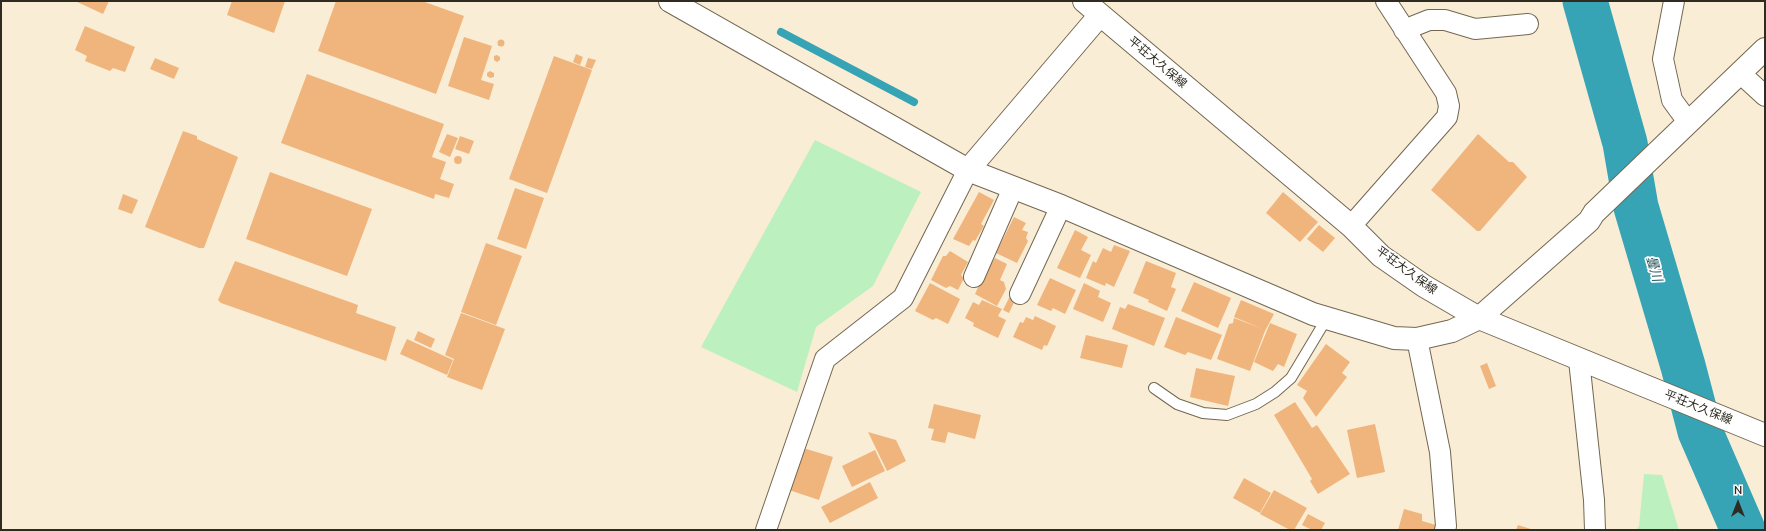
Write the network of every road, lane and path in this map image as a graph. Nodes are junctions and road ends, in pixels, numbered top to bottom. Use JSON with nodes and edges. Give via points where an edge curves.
{"nodes":[{"id":1,"x":670,"y":1,"type":"edge"},
{"id":2,"x":1386,"y":1,"type":"edge"},
{"id":3,"x":1674,"y":1,"type":"edge"},
{"id":4,"x":1092,"y":8,"type":"edge"},
{"id":5,"x":1528,"y":24,"type":"dead end"},
{"id":6,"x":1404,"y":30,"type":"junction"},
{"id":7,"x":1765,"y":49,"type":"edge"},
{"id":8,"x":1740,"y":73,"type":"junction"},
{"id":9,"x":1765,"y":96,"type":"edge"},
{"id":10,"x":1681,"y":129,"type":"junction"},
{"id":11,"x":968,"y":170,"type":"junction"},
{"id":12,"x":1013,"y":188,"type":"junction"},
{"id":13,"x":1061,"y":206,"type":"junction"},
{"id":14,"x":1350,"y":226,"type":"junction"},
{"id":15,"x":974,"y":277,"type":"dead end"},
{"id":16,"x":1020,"y":294,"type":"dead end"},
{"id":17,"x":1327,"y":318,"type":"junction"},
{"id":18,"x":1479,"y":318,"type":"junction"},
{"id":19,"x":1417,"y":339,"type":"junction"},
{"id":20,"x":1585,"y":363,"type":"junction"},
{"id":21,"x":1154,"y":388,"type":"dead end"},
{"id":22,"x":1764,"y":434,"type":"edge"},
{"id":23,"x":766,"y":530,"type":"edge"},
{"id":24,"x":1445,"y":530,"type":"edge"},
{"id":25,"x":1595,"y":530,"type":"edge"}],
"edges":[{"from":1,"to":11,"type":"street"},
{"from":2,"to":6,"type":"street"},
{"from":3,"to":10,"type":"street","via":[[1664,59]]},
{"from":4,"to":11,"type":"street"},
{"from":4,"to":14,"type":"street","name":"平荘大久保線"},
{"from":5,"to":6,"type":"street","via":[[1475,29],[1445,20],[1430,20]]},
{"from":6,"to":14,"type":"street","via":[[1446,93],[1447,118]]},
{"from":7,"to":8,"type":"street"},
{"from":8,"to":9,"type":"street"},
{"from":8,"to":10,"type":"street"},
{"from":10,"to":18,"type":"street","via":[[1594,213],[1589,221]]},
{"from":11,"to":12,"type":"street"},
{"from":11,"to":23,"type":"street","via":[[903,298],[825,359]]},
{"from":12,"to":13,"type":"street"},
{"from":12,"to":15,"type":"street"},
{"from":13,"to":16,"type":"street"},
{"from":13,"to":17,"type":"street"},
{"from":14,"to":18,"type":"street","name":"平荘大久保線","via":[[1381,256],[1424,286]]},
{"from":17,"to":19,"type":"street","via":[[1394,338]]},
{"from":17,"to":21,"type":"lane","via":[[1291,378],[1256,404],[1227,415],[1203,413],[1178,404]]},
{"from":18,"to":19,"type":"street","via":[[1452,331]]},
{"from":18,"to":20,"type":"street","name":"平荘大久保線"},
{"from":19,"to":24,"type":"street","via":[[1440,452]]},
{"from":20,"to":22,"type":"street","name":"平荘大久保線"},
{"from":20,"to":25,"type":"street"}]}
